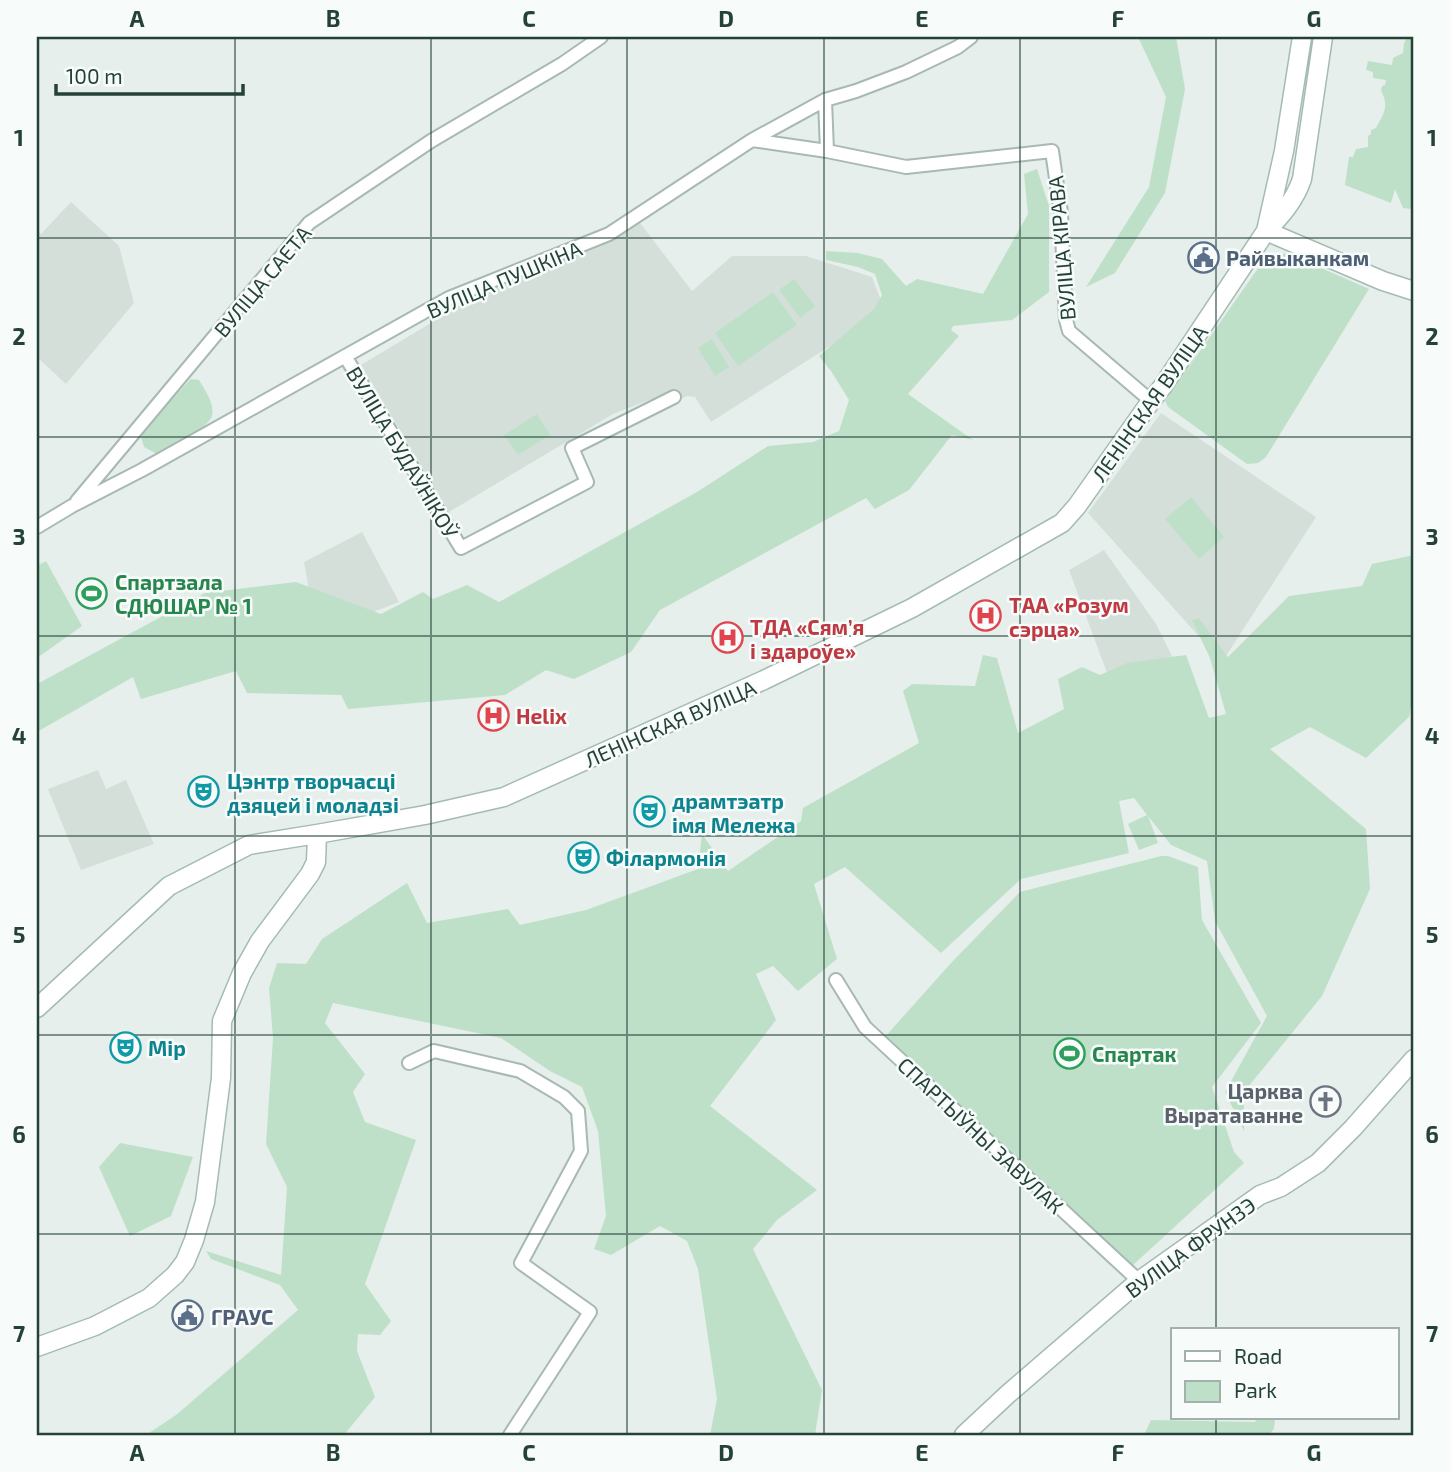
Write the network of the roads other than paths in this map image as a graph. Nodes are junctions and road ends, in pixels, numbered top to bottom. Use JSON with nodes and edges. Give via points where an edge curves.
{"nodes":[{"id":1,"x":601,"y":37,"type":"edge"},
{"id":2,"x":971,"y":37,"type":"edge"},
{"id":3,"x":1323,"y":37,"type":"edge"},
{"id":4,"x":1329,"y":37,"type":"edge"},
{"id":5,"x":1302,"y":38,"type":"edge"},
{"id":6,"x":1314,"y":96,"type":"junction"},
{"id":7,"x":825,"y":100,"type":"junction"},
{"id":8,"x":752,"y":140,"type":"junction"},
{"id":9,"x":827,"y":151,"type":"junction"},
{"id":10,"x":1266,"y":231,"type":"junction"},
{"id":11,"x":1414,"y":291,"type":"edge"},
{"id":12,"x":345,"y":356,"type":"junction"},
{"id":13,"x":674,"y":397,"type":"dead end"},
{"id":14,"x":1150,"y":401,"type":"junction"},
{"id":15,"x":72,"y":506,"type":"junction"},
{"id":16,"x":37,"y":527,"type":"edge"},
{"id":17,"x":317,"y":834,"type":"junction"},
{"id":18,"x":836,"y":980,"type":"dead end"},
{"id":19,"x":37,"y":1008,"type":"edge"},
{"id":20,"x":1414,"y":1059,"type":"edge"},
{"id":21,"x":409,"y":1063,"type":"dead end"},
{"id":22,"x":1139,"y":1281,"type":"junction"},
{"id":23,"x":37,"y":1347,"type":"edge"},
{"id":24,"x":510,"y":1435,"type":"edge"},
{"id":25,"x":964,"y":1435,"type":"edge"}],
"edges":[{"from":1,"to":15,"type":"street","name":"ВУЛІЦА САЕТА","via":[[431,141],[309,223]]},
{"from":2,"to":7,"type":"street","name":"ВУЛІЦА ПУШКІНА","via":[[906,72]]},
{"from":3,"to":6,"type":"main road"},
{"from":4,"to":6,"type":"main road"},
{"from":5,"to":10,"type":"main road"},
{"from":6,"to":10,"type":"main road","via":[[1302,180],[1281,216]]},
{"from":7,"to":8,"type":"street","name":"ВУЛІЦА ПУШКІНА"},
{"from":7,"to":9,"type":"street"},
{"from":8,"to":9,"type":"street","name":"ВУЛІЦА КІРАВА"},
{"from":8,"to":12,"type":"street","name":"ВУЛІЦА ПУШКІНА","via":[[609,234],[449,298]]},
{"from":9,"to":14,"type":"street","name":"ВУЛІЦА КІРАВА","via":[[906,167],[1052,151],[1069,331]]},
{"from":10,"to":11,"type":"main road"},
{"from":10,"to":14,"type":"main road","name":"ЛЕНІНСКАЯ ВУЛІЦА"},
{"from":12,"to":13,"type":"street","name":"ВУЛІЦА БУДАЎНІКОЎ","via":[[461,548],[587,482],[572,448]]},
{"from":12,"to":15,"type":"street","name":"ВУЛІЦА ПУШКІНА"},
{"from":14,"to":17,"type":"main road","name":"ЛЕНІНСКАЯ ВУЛІЦА","via":[[1062,523],[912,608],[504,797]]},
{"from":15,"to":16,"type":"street","name":"ВУЛІЦА ПУШКІНА"},
{"from":17,"to":19,"type":"main road","name":"ЛЕНІНСКАЯ ВУЛІЦА","via":[[249,845],[169,886]]},
{"from":17,"to":23,"type":"main road","via":[[316,862],[310,874],[260,941],[222,1021],[221,1078],[205,1202],[185,1262],[149,1298],[95,1326]]},
{"from":18,"to":22,"type":"street","name":"СПАРТЫЎНЫ ЗАВУЛАК","via":[[865,1027]]},
{"from":20,"to":22,"type":"main road","name":"ВУЛІЦА ФРУНЗЭ","via":[[1318,1163],[1260,1195]]},
{"from":21,"to":24,"type":"street","via":[[434,1051],[520,1071],[564,1097],[578,1111],[581,1151],[521,1263],[590,1312]]},
{"from":22,"to":25,"type":"main road","name":"ВУЛІЦА ФРУНЗЭ"}]}
